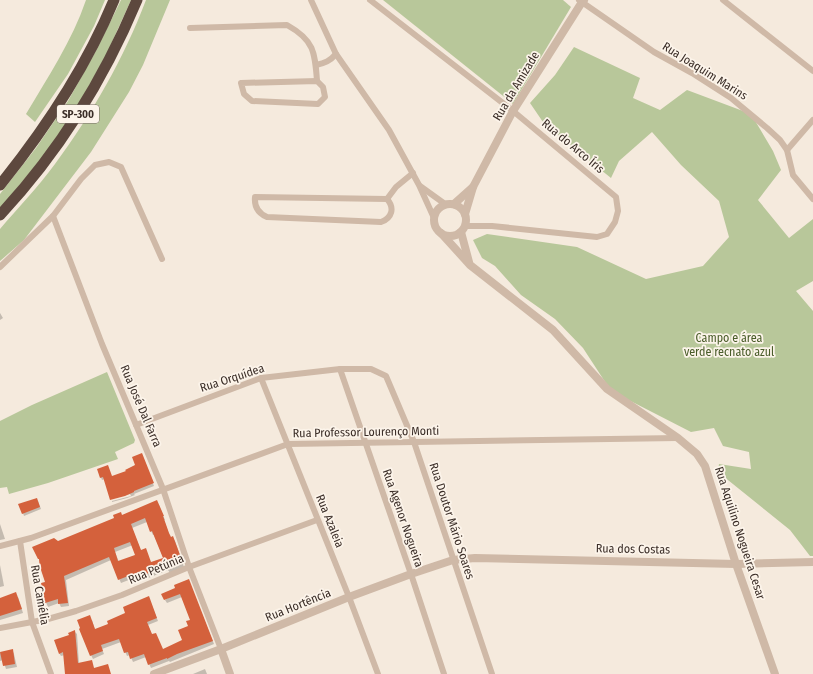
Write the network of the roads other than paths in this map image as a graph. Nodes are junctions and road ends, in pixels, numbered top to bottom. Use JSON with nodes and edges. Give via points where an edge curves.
{"nodes":[{"id":1,"x":114,"y":0,"type":"edge"},
{"id":2,"x":137,"y":0,"type":"edge"},
{"id":3,"x":311,"y":0,"type":"edge"},
{"id":4,"x":370,"y":0,"type":"edge"},
{"id":5,"x":723,"y":0,"type":"edge"},
{"id":6,"x":582,"y":1,"type":"edge"},
{"id":7,"x":190,"y":28,"type":"dead end"},
{"id":8,"x":336,"y":54,"type":"junction"},
{"id":9,"x":316,"y":65,"type":"junction"},
{"id":10,"x":813,"y":71,"type":"edge"},
{"id":11,"x":317,"y":81,"type":"junction"},
{"id":12,"x":513,"y":111,"type":"junction"},
{"id":13,"x":813,"y":120,"type":"edge"},
{"id":14,"x":787,"y":150,"type":"junction"},
{"id":15,"x":413,"y":173,"type":"junction"},
{"id":16,"x":0,"y":185,"type":"edge"},
{"id":17,"x":419,"y":185,"type":"junction"},
{"id":18,"x":473,"y":187,"type":"junction"},
{"id":19,"x":387,"y":199,"type":"junction"},
{"id":20,"x":813,"y":199,"type":"edge"},
{"id":21,"x":445,"y":204,"type":"junction"},
{"id":22,"x":454,"y":204,"type":"junction"},
{"id":23,"x":465,"y":214,"type":"junction"},
{"id":24,"x":0,"y":215,"type":"edge"},
{"id":25,"x":53,"y":216,"type":"junction"},
{"id":26,"x":434,"y":218,"type":"junction"},
{"id":27,"x":463,"y":229,"type":"junction"},
{"id":28,"x":441,"y":233,"type":"junction"},
{"id":29,"x":162,"y":259,"type":"dead end"},
{"id":30,"x":470,"y":265,"type":"junction"},
{"id":31,"x":0,"y":266,"type":"edge"},
{"id":32,"x":340,"y":369,"type":"junction"},
{"id":33,"x":386,"y":376,"type":"joint"},
{"id":34,"x":261,"y":378,"type":"junction"},
{"id":35,"x":136,"y":425,"type":"junction"},
{"id":36,"x":678,"y":438,"type":"junction"},
{"id":37,"x":365,"y":442,"type":"junction"},
{"id":38,"x":414,"y":442,"type":"junction"},
{"id":39,"x":288,"y":444,"type":"junction"},
{"id":40,"x":163,"y":489,"type":"junction"},
{"id":41,"x":318,"y":520,"type":"junction"},
{"id":42,"x":20,"y":540,"type":"junction"},
{"id":43,"x":0,"y":546,"type":"edge"},
{"id":44,"x":453,"y":560,"type":"junction"},
{"id":45,"x":813,"y":562,"type":"edge"},
{"id":46,"x":736,"y":564,"type":"junction"},
{"id":47,"x":189,"y":567,"type":"junction"},
{"id":48,"x":411,"y":574,"type":"junction"},
{"id":49,"x":349,"y":597,"type":"junction"},
{"id":50,"x":32,"y":622,"type":"junction"},
{"id":51,"x":0,"y":628,"type":"edge"},
{"id":52,"x":221,"y":649,"type":"junction"},
{"id":53,"x":51,"y":674,"type":"edge"},
{"id":54,"x":154,"y":674,"type":"edge"},
{"id":55,"x":230,"y":674,"type":"edge"},
{"id":56,"x":378,"y":674,"type":"edge"},
{"id":57,"x":444,"y":674,"type":"edge"},
{"id":58,"x":492,"y":674,"type":"edge"},
{"id":59,"x":775,"y":674,"type":"edge"}],
"edges":[{"from":1,"to":16,"type":"highway","number":"SP-300","via":[[92,49],[63,99]]},
{"from":2,"to":24,"type":"highway","number":"SP-300","via":[[77,116],[35,174]]},
{"from":3,"to":8,"type":"street"},
{"from":4,"to":12,"type":"street","name":"Rua do Arco Íris"},
{"from":5,"to":10,"type":"street"},
{"from":6,"to":12,"type":"street","name":"Rua da Amizade"},
{"from":6,"to":14,"type":"street","name":"Rua Joaquim Marins","via":[[654,52],[731,98],[768,128]]},
{"from":7,"to":9,"type":"street","via":[[287,25],[300,32],[310,43],[316,57]]},
{"from":8,"to":9,"type":"street","via":[[324,64]]},
{"from":8,"to":15,"type":"street","via":[[389,130]]},
{"from":9,"to":11,"type":"street"},
{"from":11,"to":11,"type":"street","via":[[287,82],[241,83],[244,94],[252,101],[318,104],[325,97],[323,87]]},
{"from":12,"to":18,"type":"street","name":"Rua da Amizade"},
{"from":12,"to":27,"type":"street","name":"Rua do Arco Íris","via":[[616,196],[618,211],[615,222],[607,234],[597,237],[492,226]]},
{"from":13,"to":14,"type":"street"},
{"from":14,"to":20,"type":"street","name":"Rua Joaquim Marins","via":[[793,175]]},
{"from":15,"to":17,"type":"street"},
{"from":15,"to":19,"type":"street","via":[[396,187]]},
{"from":17,"to":21,"type":"street"},
{"from":17,"to":26,"type":"street"},
{"from":18,"to":22,"type":"street","name":"Rua da Amizade"},
{"from":18,"to":23,"type":"street","name":"Rua da Amizade"},
{"from":19,"to":19,"type":"street","via":[[255,197],[254,202],[258,211],[267,217],[382,222],[389,218],[392,210]]},
{"from":21,"to":22,"type":"street"},
{"from":21,"to":26,"type":"street","via":[[435,213]]},
{"from":22,"to":23,"type":"street"},
{"from":23,"to":27,"type":"street"},
{"from":25,"to":29,"type":"street","via":[[95,164],[109,162],[121,167]]},
{"from":25,"to":31,"type":"street"},
{"from":25,"to":35,"type":"street","name":"Rua José Dal Farra"},
{"from":26,"to":28,"type":"street"},
{"from":27,"to":28,"type":"street","via":[[452,237]]},
{"from":27,"to":30,"type":"street"},
{"from":28,"to":30,"type":"street","name":"Rua Aquilino Nogueira Cesar"},
{"from":30,"to":36,"type":"street","name":"Rua Aquilino Nogueira Cesar","via":[[553,330],[607,389]]},
{"from":32,"to":33,"type":"street","name":"Rua Orquídea","via":[[371,368]]},
{"from":32,"to":34,"type":"street","name":"Rua Orquídea"},
{"from":32,"to":37,"type":"street","name":"Rua Agenor Nogueira"},
{"from":33,"to":38,"type":"street","name":"Rua Doutor Mário Soares"},
{"from":34,"to":35,"type":"street","name":"Rua Orquídea"},
{"from":34,"to":39,"type":"street","name":"Rua Azaleia"},
{"from":35,"to":40,"type":"street","name":"Rua José Dal Farra"},
{"from":36,"to":38,"type":"street","name":"Rua Professor Lourenço Monti"},
{"from":36,"to":46,"type":"street","name":"Rua Aquilino Nogueira Cesar","via":[[697,454],[705,466]]},
{"from":37,"to":38,"type":"street","name":"Rua Professor Lourenço Monti"},
{"from":37,"to":39,"type":"street","name":"Rua Professor Lourenço Monti"},
{"from":37,"to":48,"type":"street","name":"Rua Agenor Nogueira"},
{"from":38,"to":44,"type":"street","name":"Rua Doutor Mário Soares"},
{"from":39,"to":40,"type":"street","name":"Rua Professor Lourenço Monti"},
{"from":39,"to":41,"type":"street","name":"Rua Azaleia"},
{"from":40,"to":42,"type":"street","name":"Rua Professor Lourenço Monti"},
{"from":40,"to":47,"type":"street","name":"Rua José Dal Farra"},
{"from":41,"to":47,"type":"street","name":"Rua Petúnia"},
{"from":41,"to":49,"type":"street","name":"Rua Azaleia"},
{"from":42,"to":43,"type":"street","name":"Rua Professor Lourenço Monti"},
{"from":42,"to":50,"type":"street","name":"Rua Camélia"},
{"from":44,"to":46,"type":"street","name":"Rua dos Costas","via":[[483,558]]},
{"from":44,"to":48,"type":"street","name":"Rua Hortência"},
{"from":44,"to":58,"type":"street","name":"Rua Doutor Mário Soares"},
{"from":45,"to":46,"type":"street","name":"Rua dos Costas"},
{"from":46,"to":59,"type":"street","name":"Rua Aquilino Nogueira Cesar"},
{"from":47,"to":50,"type":"street","name":"Rua Petúnia","via":[[115,598]]},
{"from":47,"to":52,"type":"street","name":"Rua José Dal Farra"},
{"from":48,"to":49,"type":"street","name":"Rua Hortência"},
{"from":48,"to":57,"type":"street","name":"Rua Agenor Nogueira"},
{"from":49,"to":52,"type":"street","name":"Rua Hortência"},
{"from":49,"to":56,"type":"street","name":"Rua Azaleia"},
{"from":50,"to":51,"type":"street","name":"Rua Petúnia"},
{"from":50,"to":53,"type":"street","name":"Rua Camélia"},
{"from":52,"to":54,"type":"street","name":"Rua Hortência"},
{"from":52,"to":55,"type":"street","name":"Rua José Dal Farra"}]}
